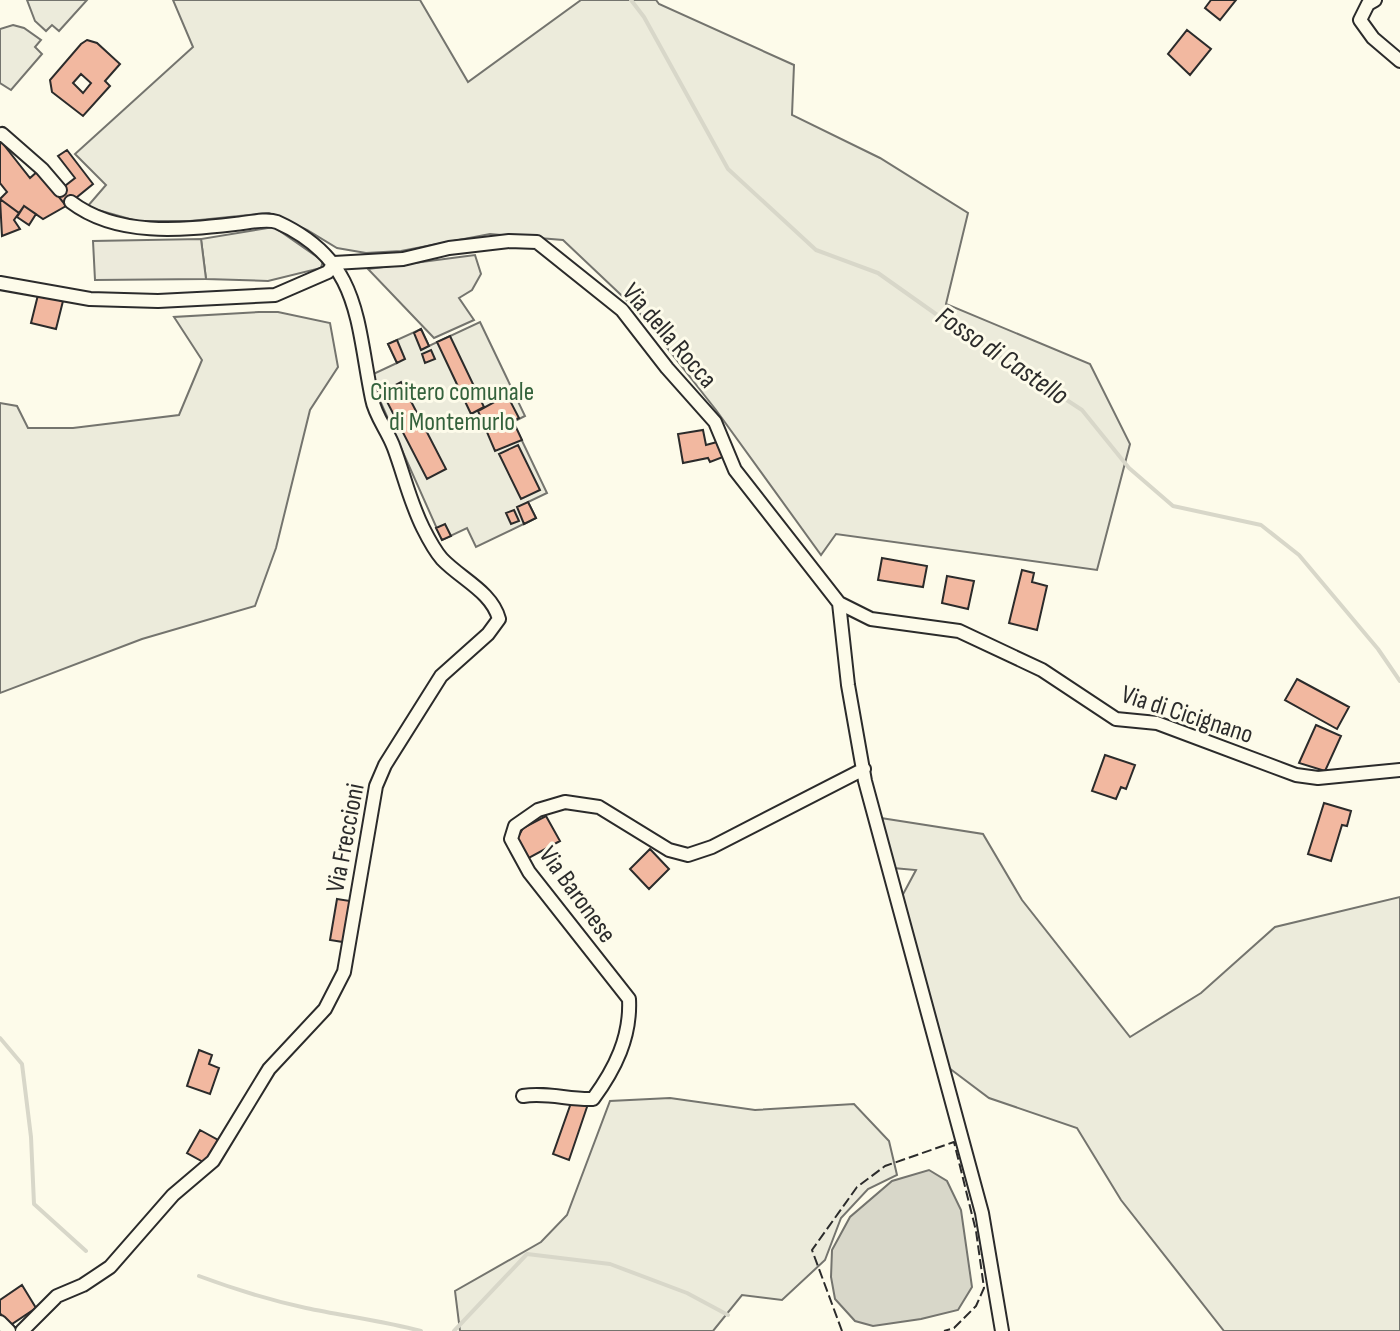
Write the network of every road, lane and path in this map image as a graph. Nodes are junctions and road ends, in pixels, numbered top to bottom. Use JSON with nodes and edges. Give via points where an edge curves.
{"nodes":[{"id":1,"x":1375,"y":0,"type":"edge"},
{"id":2,"x":1400,"y":61,"type":"edge"},
{"id":3,"x":0,"y":135,"type":"edge"},
{"id":4,"x":60,"y":190,"type":"dead end"},
{"id":5,"x":71,"y":202,"type":"dead end"},
{"id":6,"x":334,"y":263,"type":"junction"},
{"id":7,"x":0,"y":283,"type":"edge"},
{"id":8,"x":839,"y":603,"type":"junction"},
{"id":9,"x":864,"y":769,"type":"junction"},
{"id":10,"x":1400,"y":770,"type":"edge"},
{"id":11,"x":523,"y":1096,"type":"dead end"},
{"id":12,"x":0,"y":1322,"type":"edge"},
{"id":13,"x":9,"y":1331,"type":"edge"},
{"id":14,"x":22,"y":1331,"type":"edge"},
{"id":15,"x":1002,"y":1331,"type":"edge"}],
"edges":[{"from":1,"to":2,"type":"street","via":[[1360,20]]},
{"from":3,"to":4,"type":"street"},
{"from":5,"to":6,"type":"street","via":[[89,215],[163,230],[273,220]]},
{"from":6,"to":7,"type":"street","name":"Via della Rocca","via":[[328,272],[275,295],[90,299]]},
{"from":6,"to":8,"type":"street","name":"Via della Rocca","via":[[537,242],[622,310],[715,422],[735,470]]},
{"from":6,"to":14,"type":"street","name":"Via Freccioni","via":[[356,307],[372,402],[424,530],[441,557],[495,604],[499,619],[441,676],[385,765],[376,786],[344,972],[325,1009],[269,1069],[213,1161],[173,1195],[110,1267],[57,1296]]},
{"from":8,"to":9,"type":"street"},
{"from":8,"to":10,"type":"street","name":"Via di Cicignano","via":[[871,619],[959,631],[1042,670],[1116,719],[1157,723],[1296,775],[1318,778]]},
{"from":9,"to":11,"type":"street","name":"Via Baronese","via":[[688,855],[669,850],[599,807],[565,802],[538,810],[515,826],[511,839],[529,872],[629,999],[630,1012],[623,1049],[593,1099]]},
{"from":9,"to":15,"type":"street","via":[[982,1213]]},
{"from":12,"to":13,"type":"street"}]}
